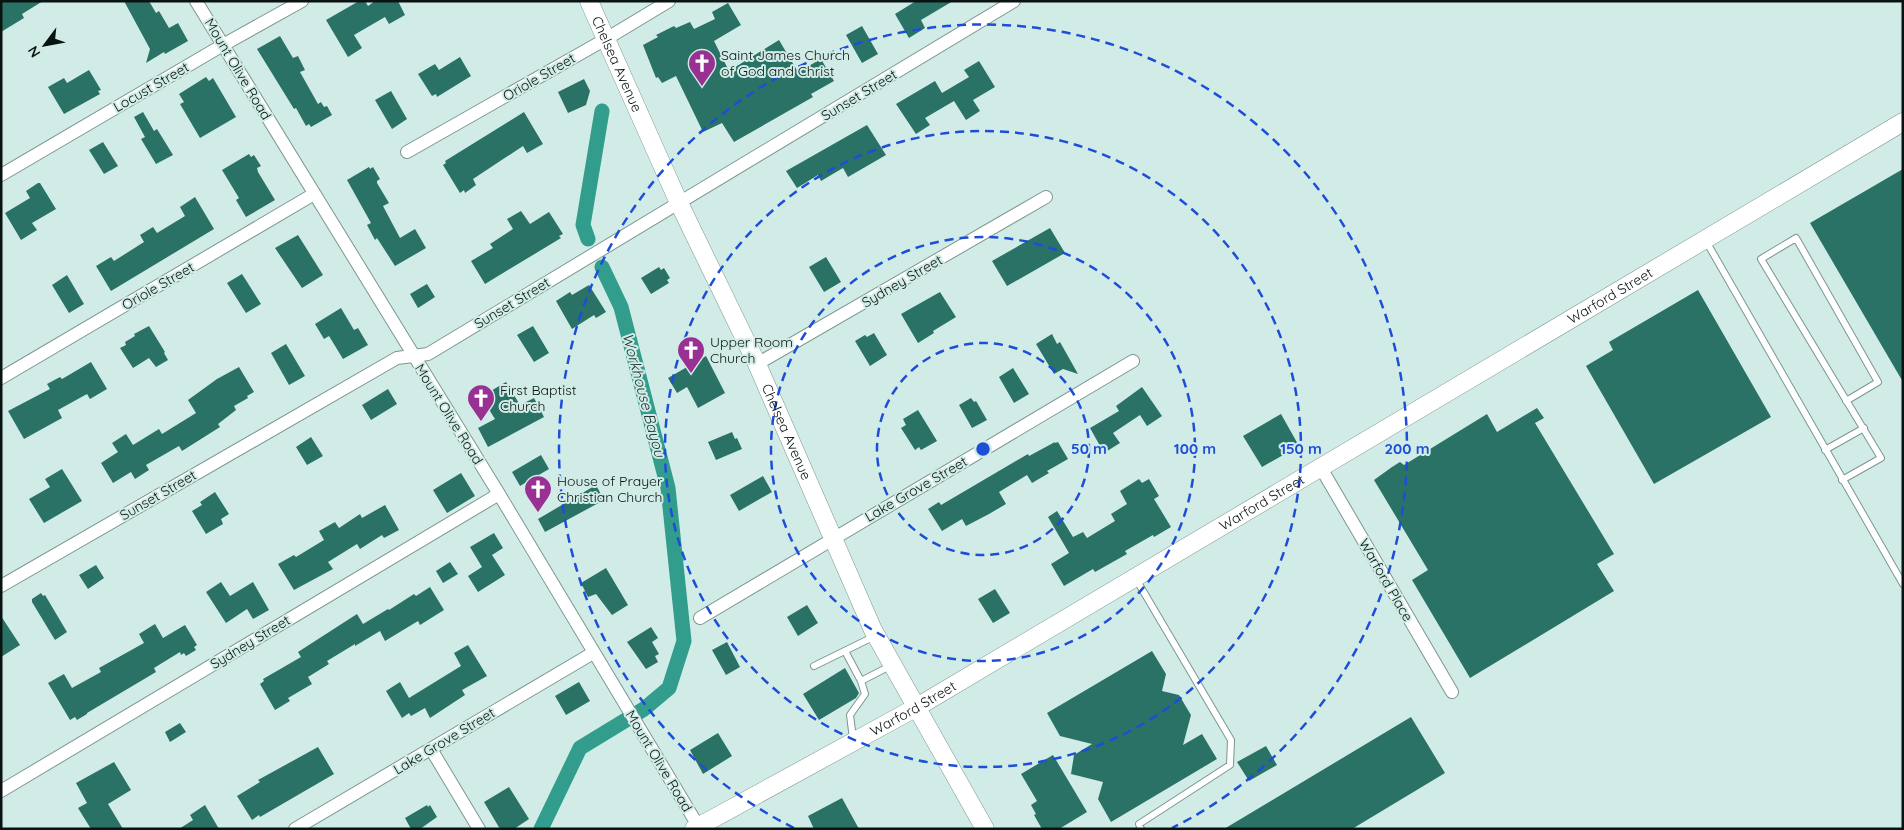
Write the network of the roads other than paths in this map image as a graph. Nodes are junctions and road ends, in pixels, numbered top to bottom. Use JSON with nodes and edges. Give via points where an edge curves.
{"nodes":[{"id":1,"x":196,"y":1,"type":"edge"},
{"id":2,"x":302,"y":1,"type":"edge"},
{"id":3,"x":589,"y":1,"type":"edge"},
{"id":4,"x":669,"y":1,"type":"edge"},
{"id":5,"x":1014,"y":1,"type":"edge"},
{"id":6,"x":606,"y":40,"type":"junction"},
{"id":7,"x":223,"y":45,"type":"junction"},
{"id":8,"x":1903,"y":122,"type":"edge"},
{"id":9,"x":408,"y":152,"type":"dead end"},
{"id":10,"x":1,"y":175,"type":"edge"},
{"id":11,"x":314,"y":194,"type":"junction"},
{"id":12,"x":1046,"y":197,"type":"dead end"},
{"id":13,"x":679,"y":203,"type":"junction"},
{"id":14,"x":1705,"y":240,"type":"junction"},
{"id":15,"x":413,"y":356,"type":"junction"},
{"id":16,"x":1133,"y":361,"type":"dead end"},
{"id":17,"x":757,"y":364,"type":"junction"},
{"id":18,"x":1,"y":378,"type":"edge"},
{"id":19,"x":1846,"y":401,"type":"junction"},
{"id":20,"x":1864,"y":428,"type":"junction"},
{"id":21,"x":1825,"y":450,"type":"junction"},
{"id":22,"x":1321,"y":468,"type":"junction"},
{"id":23,"x":1842,"y":480,"type":"junction"},
{"id":24,"x":499,"y":494,"type":"junction"},
{"id":25,"x":834,"y":537,"type":"junction"},
{"id":26,"x":1136,"y":578,"type":"junction"},
{"id":27,"x":1902,"y":584,"type":"edge"},
{"id":28,"x":1,"y":586,"type":"edge"},
{"id":29,"x":700,"y":618,"type":"dead end"},
{"id":30,"x":877,"y":635,"type":"junction"},
{"id":31,"x":845,"y":651,"type":"junction"},
{"id":32,"x":593,"y":653,"type":"junction"},
{"id":33,"x":893,"y":664,"type":"junction"},
{"id":34,"x":814,"y":666,"type":"dead end"},
{"id":35,"x":861,"y":681,"type":"junction"},
{"id":36,"x":1452,"y":692,"type":"dead end"},
{"id":37,"x":916,"y":707,"type":"junction"},
{"id":38,"x":854,"y":742,"type":"junction"},
{"id":39,"x":430,"y":749,"type":"junction"},
{"id":40,"x":1,"y":790,"type":"edge"},
{"id":41,"x":698,"y":828,"type":"edge"},
{"id":42,"x":295,"y":829,"type":"edge"},
{"id":43,"x":478,"y":829,"type":"edge"},
{"id":44,"x":985,"y":829,"type":"edge"},
{"id":45,"x":1141,"y":829,"type":"edge"}],
"edges":[{"from":1,"to":7,"type":"street","name":"Mount Olive Road"},
{"from":2,"to":7,"type":"street","name":"Locust Street"},
{"from":3,"to":6,"type":"main road","name":"Chelsea Avenue"},
{"from":4,"to":6,"type":"street","name":"Oriole Street"},
{"from":5,"to":13,"type":"street","name":"Sunset Street"},
{"from":6,"to":9,"type":"street","name":"Oriole Street"},
{"from":6,"to":13,"type":"main road","name":"Chelsea Avenue"},
{"from":7,"to":10,"type":"street","name":"Locust Street"},
{"from":7,"to":11,"type":"street","name":"Mount Olive Road"},
{"from":8,"to":14,"type":"main road","name":"Warford Street"},
{"from":11,"to":15,"type":"street","name":"Mount Olive Road"},
{"from":11,"to":18,"type":"street","name":"Oriole Street"},
{"from":12,"to":17,"type":"street","name":"Sydney Street"},
{"from":13,"to":15,"type":"street","name":"Sunset Street","via":[[428,354]]},
{"from":13,"to":17,"type":"main road","name":"Chelsea Avenue"},
{"from":14,"to":21,"type":"lane"},
{"from":14,"to":22,"type":"main road","name":"Warford Street"},
{"from":15,"to":24,"type":"street","name":"Mount Olive Road"},
{"from":15,"to":28,"type":"street","name":"Sunset Street","via":[[396,358]]},
{"from":16,"to":25,"type":"street","name":"Lake Grove Street"},
{"from":17,"to":25,"type":"main road","name":"Chelsea Avenue"},
{"from":19,"to":19,"type":"lane","via":[[1761,258],[1796,238],[1878,382]]},
{"from":19,"to":20,"type":"lane"},
{"from":20,"to":21,"type":"lane"},
{"from":20,"to":23,"type":"lane","via":[[1881,458]]},
{"from":21,"to":23,"type":"lane"},
{"from":22,"to":26,"type":"main road","name":"Warford Street"},
{"from":22,"to":36,"type":"street","name":"Warford Place"},
{"from":23,"to":27,"type":"lane"},
{"from":24,"to":32,"type":"street","name":"Mount Olive Road"},
{"from":24,"to":40,"type":"street","name":"Sydney Street"},
{"from":25,"to":29,"type":"street","name":"Lake Grove Street"},
{"from":25,"to":30,"type":"main road","name":"Chelsea Avenue"},
{"from":26,"to":37,"type":"main road","name":"Warford Street"},
{"from":26,"to":45,"type":"lane","via":[[1231,740],[1230,765],[1139,824]]},
{"from":30,"to":31,"type":"lane"},
{"from":30,"to":33,"type":"main road","name":"Chelsea Avenue"},
{"from":31,"to":34,"type":"lane"},
{"from":31,"to":35,"type":"lane"},
{"from":32,"to":39,"type":"street","name":"Lake Grove Street"},
{"from":32,"to":41,"type":"street","name":"Mount Olive Road"},
{"from":33,"to":35,"type":"lane"},
{"from":33,"to":37,"type":"main road","name":"Chelsea Avenue"},
{"from":35,"to":38,"type":"lane","via":[[865,694],[850,716]]},
{"from":37,"to":38,"type":"main road","name":"Warford Street"},
{"from":37,"to":44,"type":"main road","name":"Chelsea Avenue"},
{"from":38,"to":41,"type":"main road","name":"Warford Street"},
{"from":39,"to":42,"type":"street","name":"Lake Grove Street"},
{"from":39,"to":43,"type":"street"}]}
